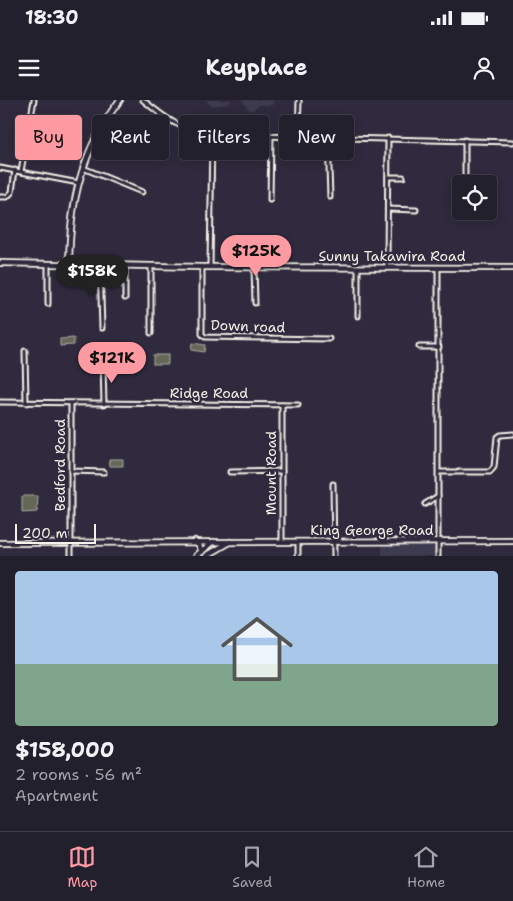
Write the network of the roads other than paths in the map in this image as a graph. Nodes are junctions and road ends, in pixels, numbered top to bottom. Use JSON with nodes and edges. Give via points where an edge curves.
{"nodes":[{"id":1,"x":34,"y":100,"type":"edge"},
{"id":2,"x":120,"y":100,"type":"edge"},
{"id":3,"x":143,"y":100,"type":"edge"},
{"id":4,"x":299,"y":100,"type":"edge"},
{"id":5,"x":299,"y":115,"type":"edge"},
{"id":6,"x":179,"y":126,"type":"edge"},
{"id":7,"x":271,"y":136,"type":"joint"},
{"id":8,"x":279,"y":136,"type":"edge"},
{"id":9,"x":354,"y":137,"type":"edge"},
{"id":10,"x":388,"y":138,"type":"junction"},
{"id":11,"x":465,"y":140,"type":"junction"},
{"id":12,"x":513,"y":142,"type":"edge"},
{"id":13,"x":212,"y":160,"type":"edge"},
{"id":14,"x":329,"y":160,"type":"edge"},
{"id":15,"x":0,"y":168,"type":"edge"},
{"id":16,"x":83,"y":168,"type":"junction"},
{"id":17,"x":15,"y":170,"type":"junction"},
{"id":18,"x":21,"y":171,"type":"junction"},
{"id":19,"x":465,"y":175,"type":"edge"},
{"id":20,"x":388,"y":177,"type":"junction"},
{"id":21,"x":403,"y":177,"type":"dead end"},
{"id":22,"x":79,"y":182,"type":"junction"},
{"id":23,"x":142,"y":192,"type":"dead end"},
{"id":24,"x":330,"y":197,"type":"dead end"},
{"id":25,"x":0,"y":198,"type":"edge"},
{"id":26,"x":270,"y":200,"type":"dead end"},
{"id":27,"x":388,"y":209,"type":"junction"},
{"id":28,"x":416,"y":210,"type":"dead end"},
{"id":29,"x":0,"y":263,"type":"edge"},
{"id":30,"x":48,"y":263,"type":"junction"},
{"id":31,"x":69,"y":264,"type":"junction"},
{"id":32,"x":100,"y":265,"type":"junction"},
{"id":33,"x":124,"y":266,"type":"junction"},
{"id":34,"x":151,"y":267,"type":"junction"},
{"id":35,"x":202,"y":267,"type":"junction"},
{"id":36,"x":210,"y":267,"type":"junction"},
{"id":37,"x":254,"y":267,"type":"junction"},
{"id":38,"x":358,"y":267,"type":"junction"},
{"id":39,"x":387,"y":267,"type":"junction"},
{"id":40,"x":438,"y":268,"type":"junction"},
{"id":41,"x":513,"y":268,"type":"edge"},
{"id":42,"x":125,"y":298,"type":"dead end"},
{"id":43,"x":255,"y":303,"type":"dead end"},
{"id":44,"x":48,"y":304,"type":"dead end"},
{"id":45,"x":358,"y":316,"type":"dead end"},
{"id":46,"x":102,"y":328,"type":"dead end"},
{"id":47,"x":152,"y":333,"type":"dead end"},
{"id":48,"x":330,"y":339,"type":"dead end"},
{"id":49,"x":419,"y":347,"type":"dead end"},
{"id":50,"x":439,"y":347,"type":"junction"},
{"id":51,"x":25,"y":351,"type":"dead end"},
{"id":52,"x":103,"y":365,"type":"dead end"},
{"id":53,"x":0,"y":402,"type":"edge"},
{"id":54,"x":26,"y":403,"type":"junction"},
{"id":55,"x":72,"y":404,"type":"junction"},
{"id":56,"x":104,"y":404,"type":"junction"},
{"id":57,"x":282,"y":404,"type":"junction"},
{"id":58,"x":298,"y":405,"type":"dead end"},
{"id":59,"x":513,"y":434,"type":"edge"},
{"id":60,"x":71,"y":471,"type":"junction"},
{"id":61,"x":104,"y":472,"type":"dead end"},
{"id":62,"x":230,"y":472,"type":"dead end"},
{"id":63,"x":282,"y":472,"type":"junction"},
{"id":64,"x":439,"y":472,"type":"junction"},
{"id":65,"x":333,"y":484,"type":"dead end"},
{"id":66,"x":438,"y":495,"type":"junction"},
{"id":67,"x":425,"y":504,"type":"dead end"},
{"id":68,"x":194,"y":541,"type":"junction"},
{"id":69,"x":282,"y":541,"type":"junction"},
{"id":70,"x":298,"y":541,"type":"junction"},
{"id":71,"x":334,"y":541,"type":"junction"},
{"id":72,"x":438,"y":541,"type":"junction"},
{"id":73,"x":513,"y":541,"type":"edge"},
{"id":74,"x":71,"y":542,"type":"junction"},
{"id":75,"x":213,"y":542,"type":"junction"},
{"id":76,"x":231,"y":542,"type":"junction"},
{"id":77,"x":0,"y":543,"type":"edge"},
{"id":78,"x":212,"y":553,"type":"junction"},
{"id":79,"x":204,"y":554,"type":"edge"},
{"id":80,"x":71,"y":556,"type":"edge"},
{"id":81,"x":196,"y":556,"type":"edge"},
{"id":82,"x":298,"y":556,"type":"edge"},
{"id":83,"x":334,"y":556,"type":"edge"},
{"id":84,"x":438,"y":556,"type":"edge"}],
"edges":[{"from":1,"to":18,"type":"street"},
{"from":2,"to":16,"type":"main road","via":[[104,122]]},
{"from":3,"to":6,"type":"street"},
{"from":4,"to":5,"type":"street"},
{"from":7,"to":8,"type":"street"},
{"from":7,"to":26,"type":"street"},
{"from":9,"to":10,"type":"street"},
{"from":10,"to":11,"type":"street"},
{"from":10,"to":20,"type":"street"},
{"from":11,"to":12,"type":"street"},
{"from":11,"to":19,"type":"street"},
{"from":13,"to":36,"type":"street"},
{"from":14,"to":24,"type":"street"},
{"from":15,"to":17,"type":"street"},
{"from":16,"to":22,"type":"main road"},
{"from":16,"to":23,"type":"street"},
{"from":17,"to":18,"type":"street"},
{"from":17,"to":25,"type":"street","via":[[12,192]]},
{"from":18,"to":22,"type":"street"},
{"from":20,"to":21,"type":"street"},
{"from":20,"to":27,"type":"street"},
{"from":22,"to":31,"type":"main road","via":[[70,226]]},
{"from":27,"to":28,"type":"street"},
{"from":27,"to":39,"type":"street"},
{"from":29,"to":30,"type":"main road","name":"Sunny Takawira Road"},
{"from":30,"to":31,"type":"main road","name":"Sunny Takawira Road"},
{"from":30,"to":44,"type":"street"},
{"from":31,"to":32,"type":"main road","name":"Sunny Takawira Road"},
{"from":32,"to":33,"type":"main road","name":"Sunny Takawira Road"},
{"from":32,"to":46,"type":"street"},
{"from":33,"to":34,"type":"main road","name":"Sunny Takawira Road"},
{"from":33,"to":42,"type":"street"},
{"from":34,"to":35,"type":"main road","name":"Sunny Takawira Road"},
{"from":34,"to":47,"type":"street"},
{"from":35,"to":36,"type":"main road","name":"Sunny Takawira Road"},
{"from":35,"to":48,"type":"street","name":"Down road","via":[[202,334],[205,337]]},
{"from":36,"to":37,"type":"main road","name":"Sunny Takawira Road"},
{"from":37,"to":38,"type":"main road","name":"Sunny Takawira Road"},
{"from":37,"to":43,"type":"street"},
{"from":38,"to":39,"type":"main road","name":"Sunny Takawira Road"},
{"from":38,"to":45,"type":"street"},
{"from":39,"to":40,"type":"main road","name":"Sunny Takawira Road"},
{"from":40,"to":41,"type":"main road","name":"Sunny Takawira Road"},
{"from":40,"to":50,"type":"street"},
{"from":49,"to":50,"type":"street"},
{"from":50,"to":64,"type":"street"},
{"from":51,"to":54,"type":"street"},
{"from":52,"to":56,"type":"street"},
{"from":53,"to":54,"type":"street","name":"Ridge Road"},
{"from":54,"to":55,"type":"street","name":"Ridge Road"},
{"from":55,"to":56,"type":"street","name":"Ridge Road"},
{"from":55,"to":60,"type":"street","name":"Bedford Road"},
{"from":56,"to":57,"type":"street","name":"Ridge Road"},
{"from":57,"to":58,"type":"street","name":"Ridge Road"},
{"from":57,"to":63,"type":"street","name":"Mount Road"},
{"from":59,"to":64,"type":"street","via":[[497,437],[494,467],[490,472]]},
{"from":60,"to":61,"type":"street"},
{"from":60,"to":74,"type":"street","name":"Bedford Road"},
{"from":62,"to":63,"type":"street"},
{"from":63,"to":69,"type":"street","name":"Mount Road"},
{"from":64,"to":66,"type":"street"},
{"from":65,"to":71,"type":"street"},
{"from":66,"to":67,"type":"street"},
{"from":66,"to":72,"type":"street"},
{"from":68,"to":74,"type":"main road","name":"King George Road"},
{"from":68,"to":75,"type":"main road","name":"King George Road"},
{"from":68,"to":79,"type":"main road"},
{"from":69,"to":70,"type":"main road","name":"King George Road"},
{"from":69,"to":76,"type":"main road","name":"King George Road"},
{"from":70,"to":71,"type":"main road","name":"King George Road"},
{"from":70,"to":82,"type":"street"},
{"from":71,"to":72,"type":"main road","name":"King George Road"},
{"from":71,"to":83,"type":"street"},
{"from":72,"to":73,"type":"main road","name":"King George Road"},
{"from":72,"to":84,"type":"street"},
{"from":74,"to":77,"type":"main road","name":"King George Road"},
{"from":74,"to":80,"type":"street","name":"Bedford Road"},
{"from":75,"to":76,"type":"main road","name":"King George Road"},
{"from":75,"to":78,"type":"main road"},
{"from":75,"to":79,"type":"main road"},
{"from":76,"to":78,"type":"main road"},
{"from":78,"to":79,"type":"main road"},
{"from":79,"to":81,"type":"main road"}]}
